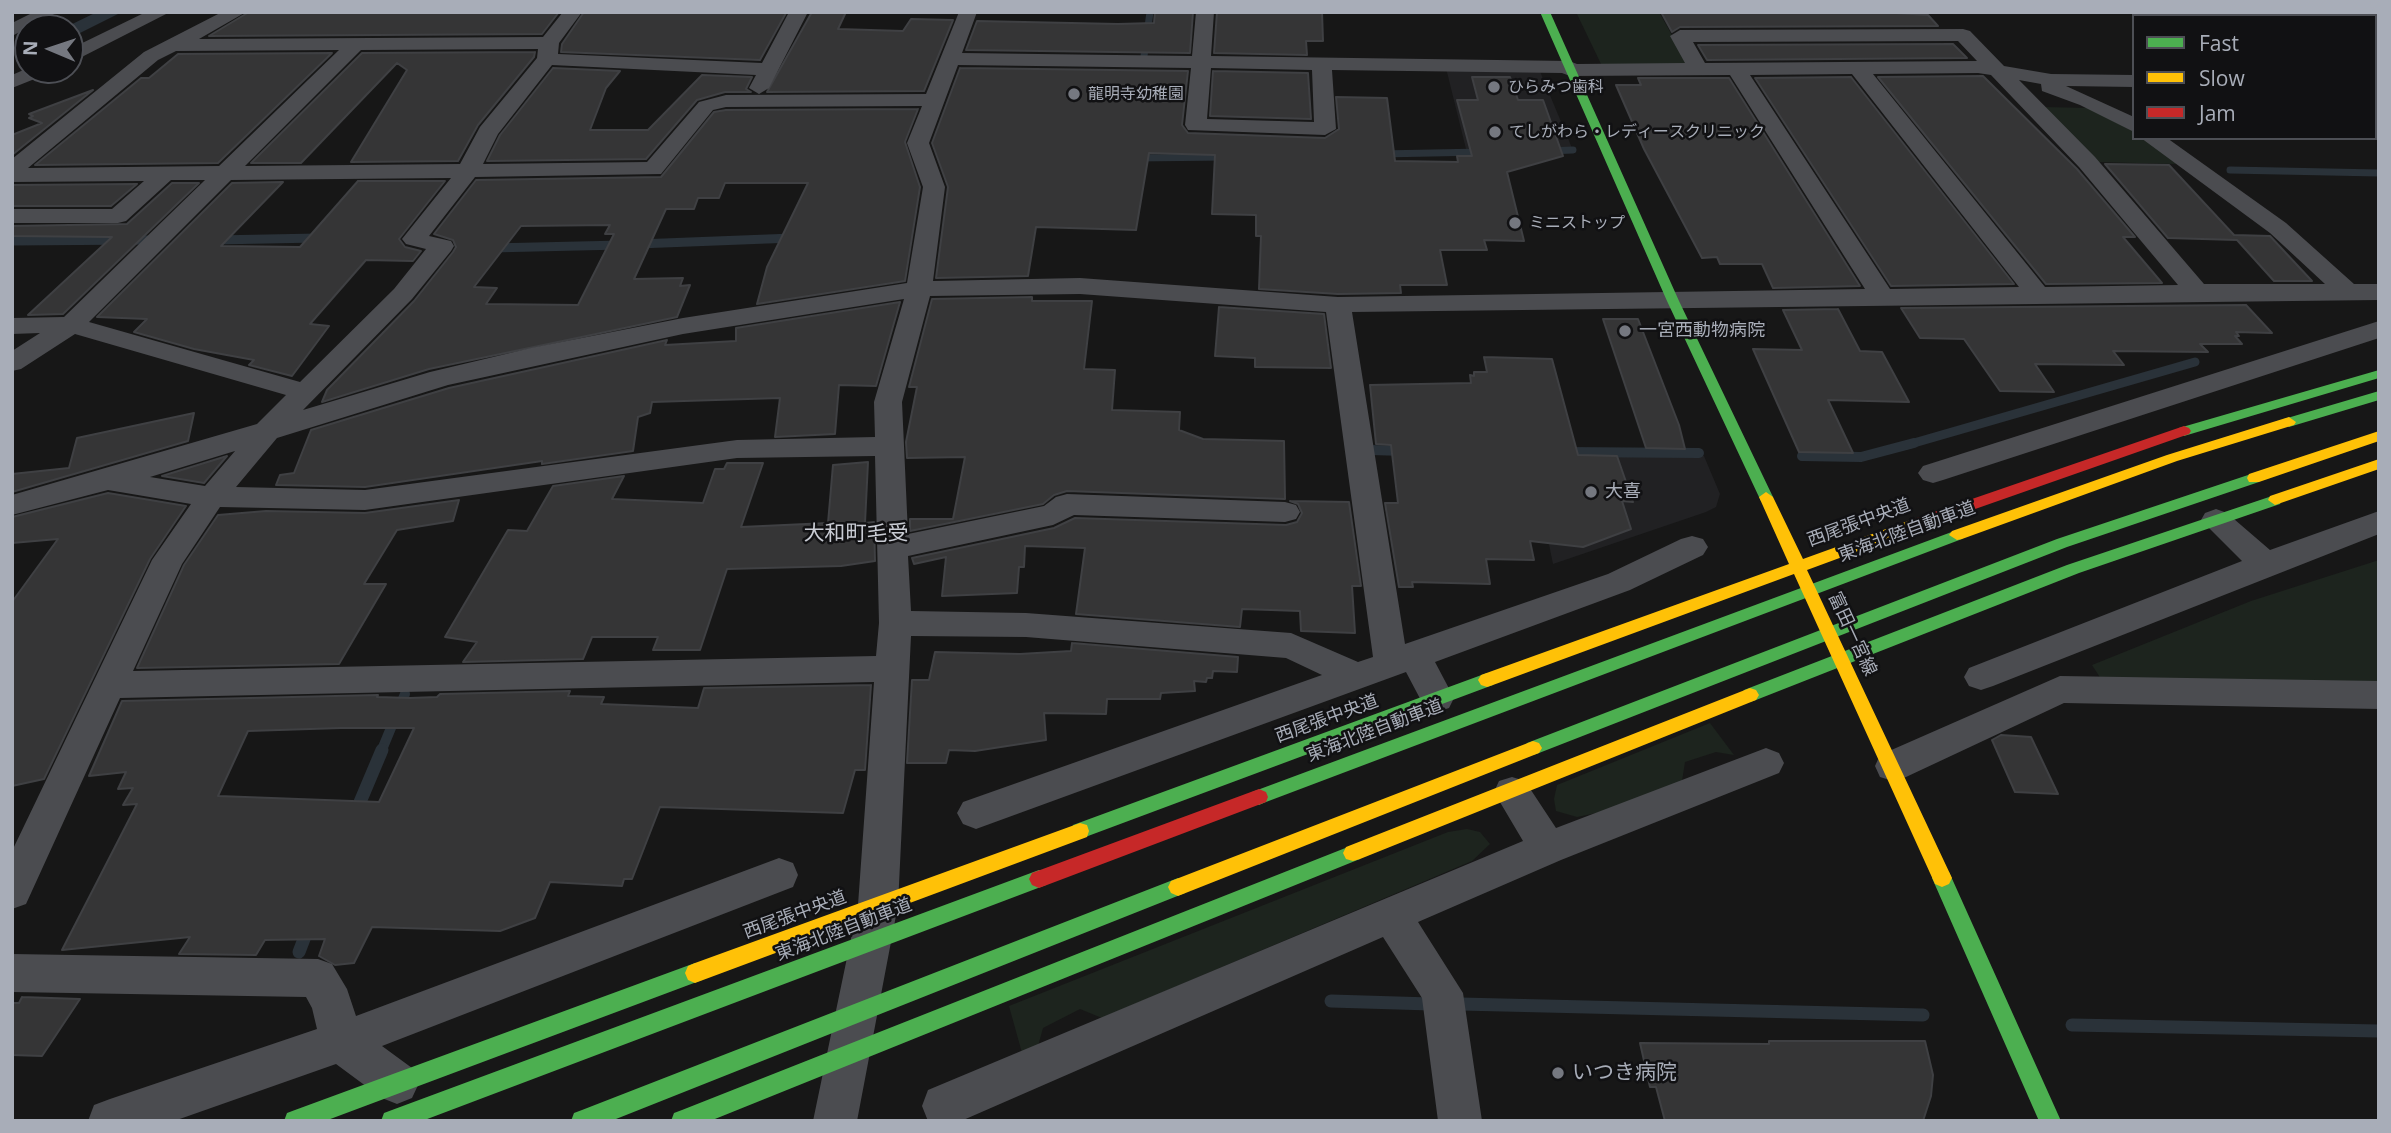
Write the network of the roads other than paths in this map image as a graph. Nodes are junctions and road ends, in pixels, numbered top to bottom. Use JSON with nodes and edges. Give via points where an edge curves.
{"nodes":[{"id":1,"x":49,"y":12,"type":"edge"},
{"id":2,"x":161,"y":12,"type":"edge"},
{"id":3,"x":237,"y":12,"type":"edge"},
{"id":4,"x":573,"y":12,"type":"edge"},
{"id":5,"x":799,"y":12,"type":"edge"},
{"id":6,"x":968,"y":12,"type":"edge"},
{"id":7,"x":1205,"y":12,"type":"edge"},
{"id":8,"x":1545,"y":12,"type":"edge"},
{"id":9,"x":12,"y":30,"type":"edge"},
{"id":10,"x":170,"y":44,"type":"junction"},
{"id":11,"x":355,"y":45,"type":"junction"},
{"id":12,"x":84,"y":50,"type":"edge"},
{"id":13,"x":548,"y":51,"type":"junction"},
{"id":14,"x":949,"y":59,"type":"junction"},
{"id":15,"x":1202,"y":61,"type":"junction"},
{"id":16,"x":1322,"y":63,"type":"junction"},
{"id":17,"x":1570,"y":68,"type":"junction"},
{"id":18,"x":1735,"y":68,"type":"junction"},
{"id":19,"x":1858,"y":68,"type":"junction"},
{"id":20,"x":769,"y":69,"type":"junction"},
{"id":21,"x":1698,"y":69,"type":"junction"},
{"id":22,"x":1997,"y":69,"type":"junction"},
{"id":23,"x":2024,"y":76,"type":"junction"},
{"id":24,"x":2132,"y":81,"type":"edge"},
{"id":25,"x":933,"y":100,"type":"junction"},
{"id":26,"x":751,"y":101,"type":"junction"},
{"id":27,"x":2132,"y":125,"type":"edge"},
{"id":28,"x":2154,"y":140,"type":"edge"},
{"id":29,"x":12,"y":170,"type":"edge"},
{"id":30,"x":468,"y":171,"type":"junction"},
{"id":31,"x":224,"y":173,"type":"junction"},
{"id":32,"x":165,"y":174,"type":"junction"},
{"id":33,"x":12,"y":175,"type":"edge"},
{"id":34,"x":12,"y":216,"type":"edge"},
{"id":35,"x":919,"y":289,"type":"junction"},
{"id":36,"x":2197,"y":292,"type":"junction"},
{"id":37,"x":2348,"y":292,"type":"junction"},
{"id":38,"x":2379,"y":292,"type":"edge"},
{"id":39,"x":2039,"y":296,"type":"junction"},
{"id":40,"x":1883,"y":298,"type":"junction"},
{"id":41,"x":1673,"y":301,"type":"junction"},
{"id":42,"x":1338,"y":305,"type":"junction"},
{"id":43,"x":71,"y":325,"type":"junction"},
{"id":44,"x":12,"y":326,"type":"edge"},
{"id":45,"x":2379,"y":329,"type":"edge"},
{"id":46,"x":12,"y":363,"type":"edge"},
{"id":47,"x":2379,"y":374,"type":"edge"},
{"id":48,"x":306,"y":392,"type":"junction"},
{"id":49,"x":2379,"y":395,"type":"edge"},
{"id":50,"x":267,"y":431,"type":"junction"},
{"id":51,"x":2379,"y":436,"type":"edge"},
{"id":52,"x":2024,"y":443,"type":"junction"},
{"id":53,"x":889,"y":446,"type":"junction"},
{"id":54,"x":2379,"y":464,"type":"edge"},
{"id":55,"x":1933,"y":473,"type":"dead end"},
{"id":56,"x":107,"y":480,"type":"junction"},
{"id":57,"x":2020,"y":486,"type":"junction"},
{"id":58,"x":212,"y":498,"type":"junction"},
{"id":59,"x":12,"y":505,"type":"edge"},
{"id":60,"x":1284,"y":512,"type":"dead end"},
{"id":61,"x":2216,"y":520,"type":"junction"},
{"id":62,"x":2379,"y":522,"type":"edge"},
{"id":63,"x":1692,"y":547,"type":"dead end"},
{"id":64,"x":893,"y":548,"type":"junction"},
{"id":65,"x":2265,"y":564,"type":"junction"},
{"id":66,"x":1798,"y":565,"type":"junction"},
{"id":67,"x":895,"y":623,"type":"junction"},
{"id":68,"x":2035,"y":655,"type":"junction"},
{"id":69,"x":1403,"y":658,"type":"junction"},
{"id":70,"x":1843,"y":658,"type":"junction"},
{"id":71,"x":892,"y":669,"type":"junction"},
{"id":72,"x":1356,"y":676,"type":"junction"},
{"id":73,"x":1982,"y":677,"type":"dead end"},
{"id":74,"x":111,"y":685,"type":"junction"},
{"id":75,"x":2060,"y":689,"type":"junction"},
{"id":76,"x":2379,"y":695,"type":"edge"},
{"id":77,"x":1437,"y":698,"type":"junction"},
{"id":78,"x":1766,"y":763,"type":"dead end"},
{"id":79,"x":1893,"y":766,"type":"junction"},
{"id":80,"x":1513,"y":792,"type":"junction"},
{"id":81,"x":976,"y":813,"type":"dead end"},
{"id":82,"x":1548,"y":848,"type":"junction"},
{"id":83,"x":779,"y":875,"type":"dead end"},
{"id":84,"x":12,"y":892,"type":"edge"},
{"id":85,"x":878,"y":905,"type":"junction"},
{"id":86,"x":1391,"y":915,"type":"junction"},
{"id":87,"x":12,"y":973,"type":"edge"},
{"id":88,"x":341,"y":1042,"type":"junction"},
{"id":89,"x":850,"y":1055,"type":"junction"},
{"id":90,"x":394,"y":1102,"type":"edge"},
{"id":91,"x":944,"y":1106,"type":"dead end"},
{"id":92,"x":110,"y":1121,"type":"edge"},
{"id":93,"x":295,"y":1121,"type":"edge"},
{"id":94,"x":582,"y":1121,"type":"edge"},
{"id":95,"x":682,"y":1121,"type":"edge"},
{"id":96,"x":835,"y":1121,"type":"edge"},
{"id":97,"x":1460,"y":1121,"type":"edge"},
{"id":98,"x":2050,"y":1121,"type":"edge"}],
"edges":[{"from":1,"to":9,"type":"street"},
{"from":2,"to":12,"type":"street"},
{"from":3,"to":10,"type":"street"},
{"from":4,"to":13,"type":"street"},
{"from":5,"to":20,"type":"street"},
{"from":6,"to":14,"type":"street"},
{"from":7,"to":15,"type":"street"},
{"from":8,"to":17,"type":"main road","name":"富田一宮線"},
{"from":10,"to":11,"type":"street"},
{"from":10,"to":29,"type":"street"},
{"from":11,"to":13,"type":"street"},
{"from":11,"to":31,"type":"street"},
{"from":13,"to":20,"type":"street","via":[[695,68]]},
{"from":13,"to":30,"type":"street","via":[[488,132]]},
{"from":14,"to":15,"type":"street"},
{"from":14,"to":25,"type":"street"},
{"from":15,"to":16,"type":"street"},
{"from":15,"to":16,"type":"street","via":[[1196,125],[1325,129]]},
{"from":16,"to":17,"type":"street"},
{"from":17,"to":21,"type":"street"},
{"from":17,"to":41,"type":"main road","name":"富田一宮線"},
{"from":18,"to":19,"type":"street"},
{"from":18,"to":21,"type":"street"},
{"from":18,"to":40,"type":"street"},
{"from":19,"to":22,"type":"street"},
{"from":19,"to":39,"type":"street"},
{"from":20,"to":26,"type":"street"},
{"from":21,"to":22,"type":"street","via":[[1680,36],[1963,35]]},
{"from":22,"to":23,"type":"street"},
{"from":22,"to":36,"type":"street","via":[[2087,162]]},
{"from":23,"to":24,"type":"street"},
{"from":23,"to":27,"type":"street"},
{"from":25,"to":26,"type":"street"},
{"from":25,"to":35,"type":"street","via":[[918,143],[934,187]]},
{"from":26,"to":30,"type":"street","via":[[706,106],[653,169]]},
{"from":28,"to":37,"type":"street","via":[[2278,228]]},
{"from":30,"to":31,"type":"street"},
{"from":30,"to":48,"type":"street","via":[[414,239],[442,246]]},
{"from":31,"to":32,"type":"street"},
{"from":31,"to":43,"type":"street"},
{"from":32,"to":33,"type":"street"},
{"from":32,"to":34,"type":"street","via":[[118,216]]},
{"from":35,"to":42,"type":"street","via":[[1080,286]]},
{"from":35,"to":50,"type":"street","via":[[735,317],[531,356],[440,378]]},
{"from":35,"to":53,"type":"street","via":[[888,402]]},
{"from":36,"to":37,"type":"street"},
{"from":36,"to":39,"type":"street"},
{"from":37,"to":38,"type":"street"},
{"from":39,"to":40,"type":"street"},
{"from":40,"to":41,"type":"street"},
{"from":41,"to":42,"type":"street"},
{"from":41,"to":66,"type":"main road","name":"富田一宮線"},
{"from":42,"to":69,"type":"street"},
{"from":43,"to":44,"type":"street"},
{"from":43,"to":46,"type":"street"},
{"from":43,"to":48,"type":"street"},
{"from":45,"to":52,"type":"street"},
{"from":47,"to":57,"type":"main road","name":"西尾張中央道"},
{"from":48,"to":50,"type":"street"},
{"from":49,"to":90,"type":"main road","name":"東海北陸自動車道","via":[[2172,458],[2016,513]]},
{"from":50,"to":56,"type":"street"},
{"from":50,"to":58,"type":"street"},
{"from":51,"to":94,"type":"main road","via":[[2062,543],[1883,611]]},
{"from":52,"to":55,"type":"street"},
{"from":52,"to":57,"type":"street"},
{"from":53,"to":58,"type":"street","via":[[737,449],[365,500]]},
{"from":53,"to":64,"type":"street"},
{"from":54,"to":61,"type":"main road"},
{"from":56,"to":58,"type":"street"},
{"from":56,"to":59,"type":"street"},
{"from":57,"to":66,"type":"main road","name":"西尾張中央道"},
{"from":58,"to":74,"type":"street","via":[[168,560]]},
{"from":60,"to":64,"type":"street","via":[[1067,504],[1053,515]]},
{"from":61,"to":65,"type":"street"},
{"from":61,"to":70,"type":"main road","via":[[2073,569]]},
{"from":62,"to":65,"type":"street"},
{"from":63,"to":69,"type":"street","via":[[1619,582]]},
{"from":64,"to":67,"type":"street"},
{"from":65,"to":68,"type":"street"},
{"from":66,"to":70,"type":"main road","name":"富田一宮線"},
{"from":66,"to":77,"type":"main road","name":"西尾張中央道"},
{"from":67,"to":71,"type":"street"},
{"from":67,"to":72,"type":"street","via":[[1026,625],[1291,646]]},
{"from":68,"to":73,"type":"street"},
{"from":68,"to":75,"type":"street"},
{"from":69,"to":72,"type":"street"},
{"from":69,"to":77,"type":"street"},
{"from":70,"to":79,"type":"main road","name":"富田一宮線"},
{"from":70,"to":80,"type":"main road"},
{"from":71,"to":74,"type":"street"},
{"from":71,"to":85,"type":"street"},
{"from":72,"to":81,"type":"street"},
{"from":74,"to":84,"type":"street"},
{"from":75,"to":76,"type":"street"},
{"from":75,"to":79,"type":"street"},
{"from":77,"to":85,"type":"main road","name":"西尾張中央道"},
{"from":78,"to":82,"type":"street"},
{"from":79,"to":98,"type":"main road","name":"富田一宮線"},
{"from":80,"to":82,"type":"street"},
{"from":80,"to":89,"type":"main road"},
{"from":82,"to":86,"type":"street"},
{"from":83,"to":88,"type":"street"},
{"from":85,"to":89,"type":"street"},
{"from":85,"to":90,"type":"main road","name":"西尾張中央道"},
{"from":86,"to":91,"type":"street"},
{"from":86,"to":97,"type":"street","via":[[1442,993]]},
{"from":87,"to":88,"type":"street","via":[[318,978],[332,1003]]},
{"from":88,"to":90,"type":"street"},
{"from":88,"to":92,"type":"street"},
{"from":89,"to":95,"type":"main road"},
{"from":89,"to":96,"type":"street"},
{"from":90,"to":93,"type":"main road","name":"西尾張中央道"}]}
